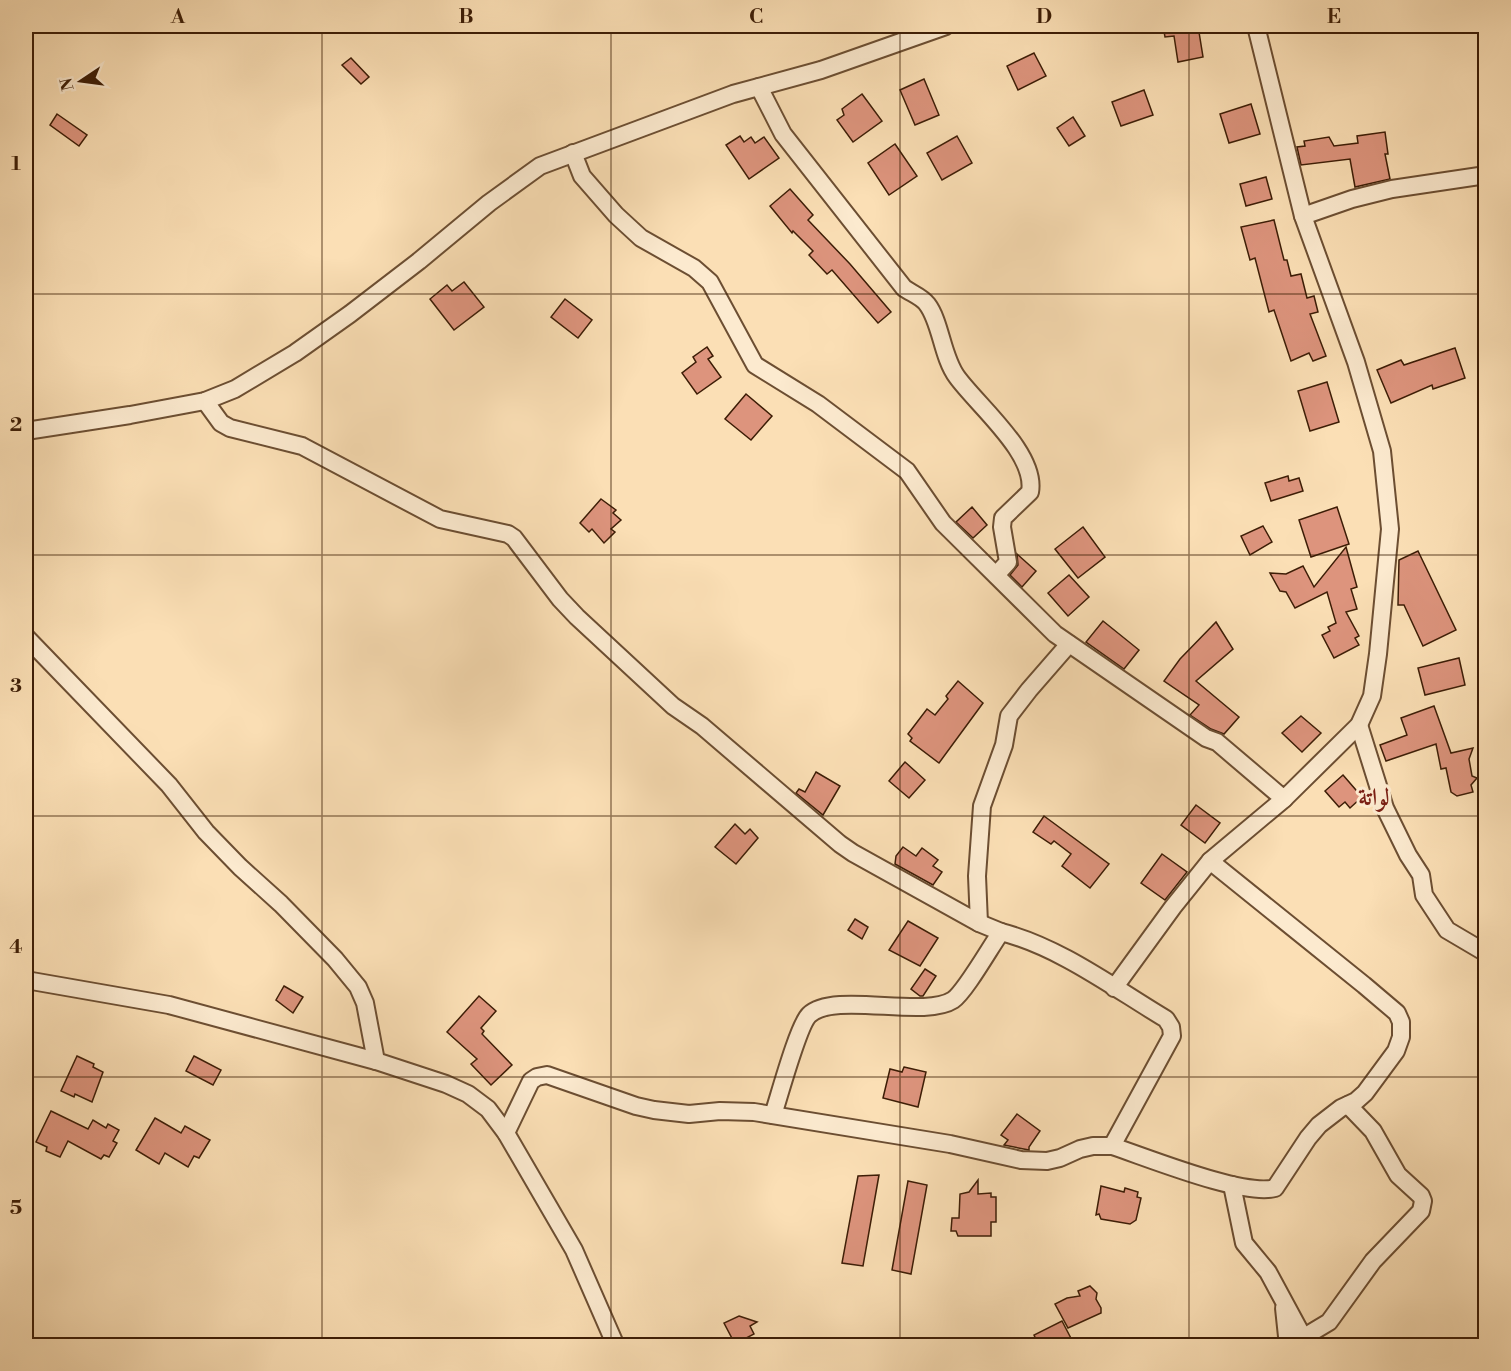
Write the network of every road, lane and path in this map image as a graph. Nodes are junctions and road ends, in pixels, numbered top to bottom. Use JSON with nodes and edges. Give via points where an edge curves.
{"nodes":[{"id":1,"x":946,"y":26,"type":"edge"},
{"id":2,"x":1256,"y":26,"type":"edge"},
{"id":3,"x":759,"y":87,"type":"junction"},
{"id":4,"x":573,"y":153,"type":"junction"},
{"id":5,"x":1485,"y":175,"type":"edge"},
{"id":6,"x":1304,"y":216,"type":"junction"},
{"id":7,"x":206,"y":401,"type":"junction"},
{"id":8,"x":26,"y":431,"type":"edge"},
{"id":9,"x":996,"y":575,"type":"junction"},
{"id":10,"x":26,"y":636,"type":"edge"},
{"id":11,"x":1069,"y":644,"type":"junction"},
{"id":12,"x":1359,"y":725,"type":"junction"},
{"id":13,"x":1284,"y":799,"type":"junction"},
{"id":14,"x":1210,"y":861,"type":"junction"},
{"id":15,"x":979,"y":923,"type":"junction"},
{"id":16,"x":1001,"y":932,"type":"junction"},
{"id":17,"x":1485,"y":953,"type":"edge"},
{"id":18,"x":26,"y":980,"type":"edge"},
{"id":19,"x":1114,"y":988,"type":"junction"},
{"id":20,"x":376,"y":1061,"type":"junction"},
{"id":21,"x":1348,"y":1105,"type":"junction"},
{"id":22,"x":773,"y":1115,"type":"junction"},
{"id":23,"x":506,"y":1133,"type":"junction"},
{"id":24,"x":1112,"y":1146,"type":"junction"},
{"id":25,"x":1232,"y":1185,"type":"junction"},
{"id":26,"x":1284,"y":1302,"type":"junction"},
{"id":27,"x":1306,"y":1341,"type":"edge"},
{"id":28,"x":616,"y":1346,"type":"edge"},
{"id":29,"x":1288,"y":1346,"type":"edge"}],
"edges":[{"from":1,"to":3,"type":"street","via":[[821,70]]},
{"from":2,"to":6,"type":"street"},
{"from":3,"to":4,"type":"street"},
{"from":3,"to":9,"type":"street","via":[[783,134],[904,288],[927,304],[953,371],[1025,463],[1030,492],[1003,518],[1008,561]]},
{"from":4,"to":7,"type":"street","via":[[528,173],[296,353],[235,389]]},
{"from":4,"to":9,"type":"street","via":[[582,176],[616,215],[641,238],[694,268],[710,282],[755,365],[818,404],[907,471],[943,523]]},
{"from":5,"to":6,"type":"street","via":[[1392,189]]},
{"from":6,"to":12,"type":"street","via":[[1356,362],[1382,451],[1387,489],[1390,529],[1378,654],[1372,696]]},
{"from":7,"to":8,"type":"street"},
{"from":7,"to":15,"type":"street","via":[[230,429],[302,446],[440,519],[514,538],[569,609],[673,706],[853,853]]},
{"from":9,"to":11,"type":"street"},
{"from":10,"to":20,"type":"street","via":[[170,785],[206,832],[335,959],[366,1003]]},
{"from":11,"to":13,"type":"street","via":[[1217,742]]},
{"from":11,"to":15,"type":"street","via":[[1009,716],[1004,745],[982,806],[977,876]]},
{"from":12,"to":13,"type":"street"},
{"from":12,"to":17,"type":"street","via":[[1384,808],[1421,875],[1424,895],[1447,930]]},
{"from":13,"to":14,"type":"street"},
{"from":14,"to":19,"type":"street"},
{"from":14,"to":21,"type":"street","via":[[1399,1017],[1402,1032],[1396,1051],[1365,1093]]},
{"from":15,"to":16,"type":"street"},
{"from":16,"to":19,"type":"street","via":[[1036,942]]},
{"from":16,"to":22,"type":"street","via":[[959,994],[946,1003],[846,1006],[818,1009],[810,1014]]},
{"from":18,"to":20,"type":"street","via":[[169,1005]]},
{"from":19,"to":24,"type":"street","via":[[1166,1019],[1172,1035]]},
{"from":20,"to":23,"type":"street","via":[[410,1070],[468,1094],[488,1109]]},
{"from":21,"to":25,"type":"street","via":[[1319,1125],[1275,1188]]},
{"from":21,"to":27,"type":"street","via":[[1373,1131],[1395,1171],[1421,1196],[1422,1206],[1373,1261],[1329,1322]]},
{"from":22,"to":23,"type":"street","via":[[654,1110],[547,1075],[531,1081]]},
{"from":22,"to":24,"type":"street","via":[[950,1144],[1021,1160],[1047,1161],[1093,1146]]},
{"from":23,"to":28,"type":"street","via":[[574,1250]]},
{"from":24,"to":25,"type":"street"},
{"from":25,"to":26,"type":"street","via":[[1244,1243],[1268,1272]]},
{"from":26,"to":27,"type":"street"},
{"from":26,"to":29,"type":"street"}]}
